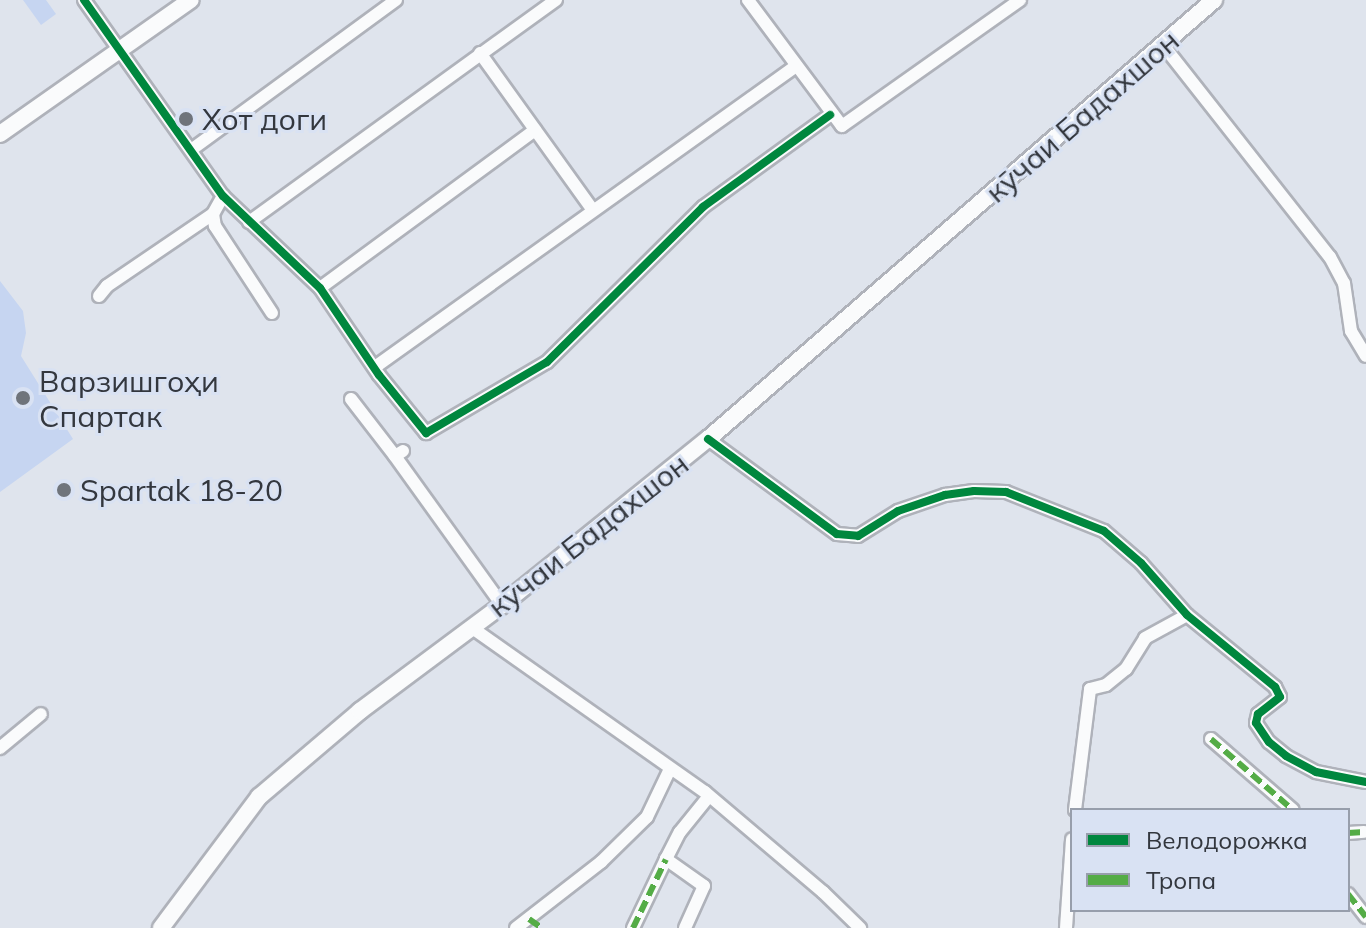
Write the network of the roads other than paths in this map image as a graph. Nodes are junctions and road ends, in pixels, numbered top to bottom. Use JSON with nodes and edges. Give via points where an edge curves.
{"nodes":[{"id":1,"x":84,"y":0,"type":"edge"},
{"id":2,"x":191,"y":0,"type":"edge"},
{"id":3,"x":396,"y":0,"type":"edge"},
{"id":4,"x":556,"y":0,"type":"edge"},
{"id":5,"x":748,"y":0,"type":"edge"},
{"id":6,"x":1020,"y":0,"type":"edge"},
{"id":7,"x":1214,"y":0,"type":"edge"},
{"id":8,"x":1163,"y":45,"type":"junction"},
{"id":9,"x":120,"y":49,"type":"junction"},
{"id":10,"x":480,"y":53,"type":"junction"},
{"id":11,"x":796,"y":66,"type":"junction"},
{"id":12,"x":830,"y":115,"type":"junction"},
{"id":13,"x":535,"y":130,"type":"junction"},
{"id":14,"x":0,"y":134,"type":"edge"},
{"id":15,"x":191,"y":150,"type":"junction"},
{"id":16,"x":223,"y":196,"type":"junction"},
{"id":17,"x":592,"y":209,"type":"junction"},
{"id":18,"x":213,"y":214,"type":"junction"},
{"id":19,"x":249,"y":222,"type":"junction"},
{"id":20,"x":320,"y":288,"type":"junction"},
{"id":21,"x":99,"y":296,"type":"dead end"},
{"id":22,"x":272,"y":313,"type":"dead end"},
{"id":23,"x":1366,"y":356,"type":"edge"},
{"id":24,"x":375,"y":367,"type":"junction"},
{"id":25,"x":351,"y":399,"type":"dead end"},
{"id":26,"x":708,"y":439,"type":"junction"},
{"id":27,"x":502,"y":605,"type":"junction"},
{"id":28,"x":1187,"y":615,"type":"junction"},
{"id":29,"x":471,"y":627,"type":"junction"},
{"id":30,"x":41,"y":714,"type":"dead end"},
{"id":31,"x":1211,"y":739,"type":"dead end"},
{"id":32,"x":0,"y":748,"type":"edge"},
{"id":33,"x":670,"y":769,"type":"junction"},
{"id":34,"x":1366,"y":782,"type":"edge"},
{"id":35,"x":709,"y":796,"type":"junction"},
{"id":36,"x":1075,"y":808,"type":"edge"},
{"id":37,"x":1291,"y":808,"type":"edge"},
{"id":38,"x":666,"y":859,"type":"junction"},
{"id":39,"x":1070,"y":869,"type":"edge"},
{"id":40,"x":1350,"y":897,"type":"edge"},
{"id":41,"x":1366,"y":917,"type":"edge"},
{"id":42,"x":529,"y":919,"type":"junction"},
{"id":43,"x":161,"y":928,"type":"edge"},
{"id":44,"x":516,"y":928,"type":"edge"},
{"id":45,"x":542,"y":928,"type":"edge"},
{"id":46,"x":633,"y":928,"type":"edge"},
{"id":47,"x":685,"y":928,"type":"edge"},
{"id":48,"x":860,"y":928,"type":"edge"},
{"id":49,"x":1066,"y":928,"type":"edge"}],
"edges":[{"from":1,"to":9,"type":"street"},
{"from":2,"to":9,"type":"main road"},
{"from":3,"to":15,"type":"street"},
{"from":4,"to":10,"type":"street"},
{"from":5,"to":11,"type":"street"},
{"from":6,"to":12,"type":"street","via":[[842,126]]},
{"from":7,"to":8,"type":"main road","name":"кӯчаи Бадахшон"},
{"from":8,"to":23,"type":"street","via":[[1330,257],[1344,283],[1351,331]]},
{"from":8,"to":26,"type":"main road","name":"кӯчаи Бадахшон"},
{"from":9,"to":14,"type":"main road"},
{"from":9,"to":15,"type":"street"},
{"from":10,"to":13,"type":"street"},
{"from":10,"to":19,"type":"street"},
{"from":11,"to":12,"type":"street"},
{"from":11,"to":17,"type":"street"},
{"from":12,"to":24,"type":"street","via":[[703,207],[547,362],[426,433]]},
{"from":13,"to":17,"type":"street"},
{"from":13,"to":20,"type":"street"},
{"from":15,"to":16,"type":"street"},
{"from":16,"to":18,"type":"street"},
{"from":16,"to":19,"type":"street"},
{"from":17,"to":24,"type":"street"},
{"from":18,"to":21,"type":"street"},
{"from":18,"to":22,"type":"street","via":[[215,226]]},
{"from":19,"to":20,"type":"street"},
{"from":20,"to":24,"type":"street"},
{"from":25,"to":27,"type":"street","via":[[399,454]]},
{"from":26,"to":27,"type":"main road","name":"кӯчаи Бадахшон"},
{"from":26,"to":28,"type":"street","via":[[823,525],[849,537],[898,511],[974,491],[1006,492],[1060,510],[1104,531]]},
{"from":27,"to":29,"type":"main road","name":"кӯчаи Бадахшон"},
{"from":28,"to":34,"type":"street","via":[[1279,691],[1256,723],[1269,742],[1316,772]]},
{"from":28,"to":36,"type":"street","via":[[1145,638],[1126,669],[1106,685],[1090,689]]},
{"from":29,"to":33,"type":"street"},
{"from":29,"to":43,"type":"main road","name":"кӯчаи Бадахшон","via":[[259,797]]},
{"from":30,"to":32,"type":"street"},
{"from":31,"to":37,"type":"street"},
{"from":33,"to":35,"type":"street"},
{"from":33,"to":42,"type":"street","via":[[647,817]]},
{"from":35,"to":38,"type":"street"},
{"from":35,"to":48,"type":"street"},
{"from":38,"to":46,"type":"street"},
{"from":38,"to":47,"type":"street","via":[[704,886]]},
{"from":39,"to":49,"type":"street"},
{"from":40,"to":41,"type":"street"},
{"from":42,"to":44,"type":"street"},
{"from":42,"to":45,"type":"street"}]}
